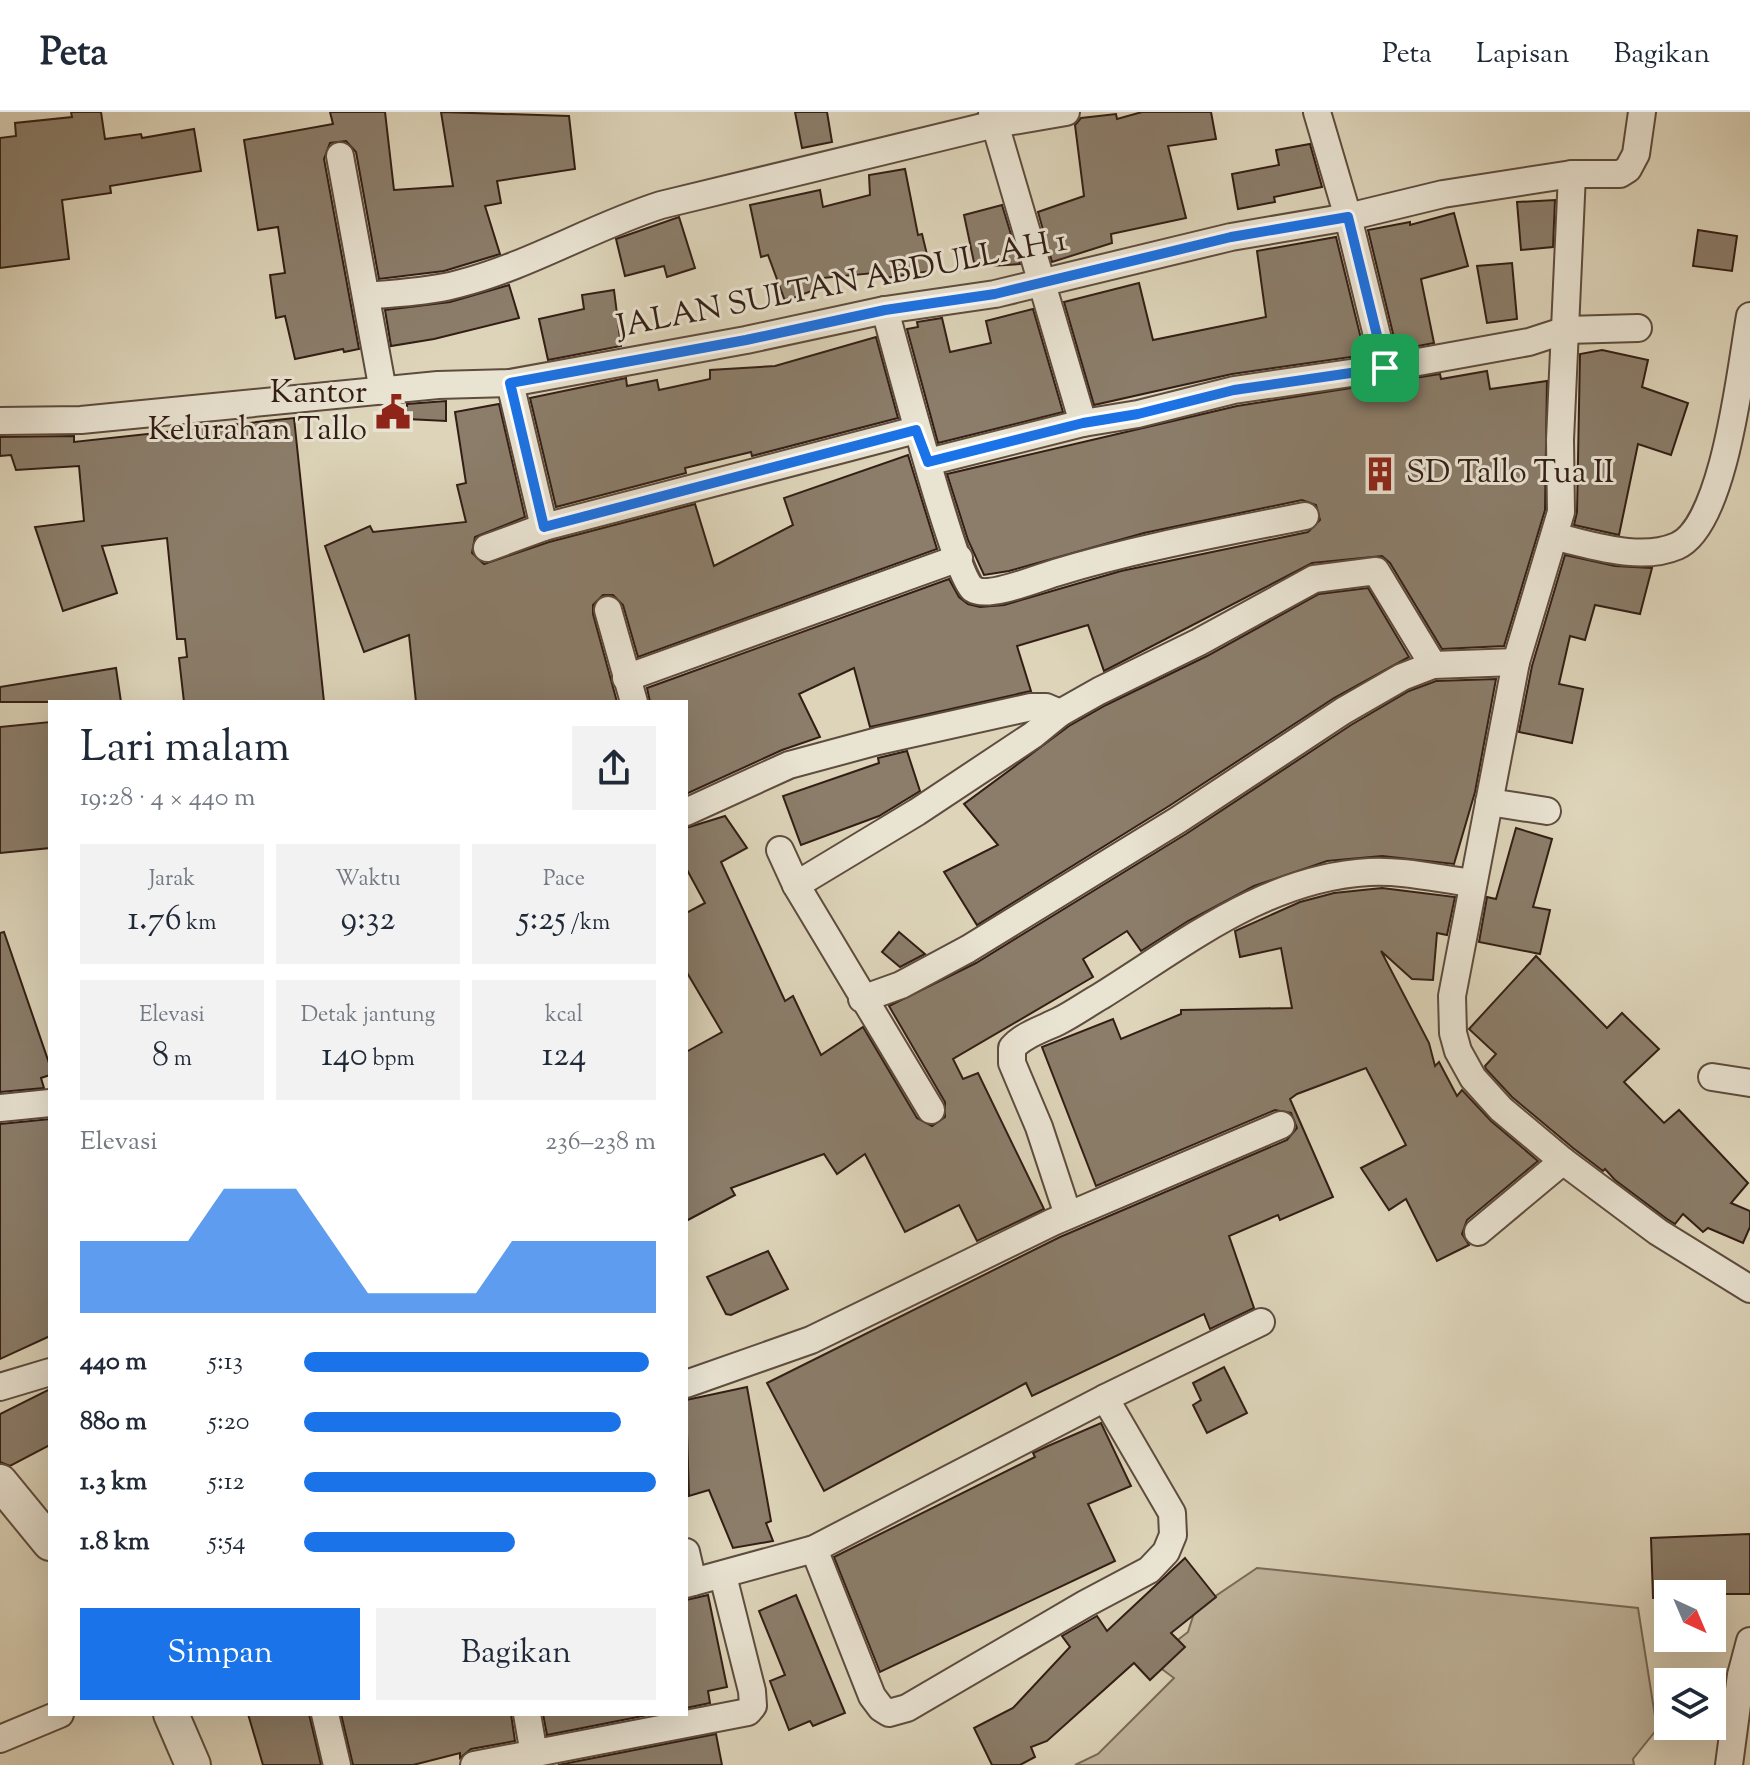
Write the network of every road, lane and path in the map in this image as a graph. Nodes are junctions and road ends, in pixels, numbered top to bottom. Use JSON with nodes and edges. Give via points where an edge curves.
{"nodes":[{"id":1,"x":1066,"y":112,"type":"edge"},
{"id":2,"x":1317,"y":112,"type":"edge"},
{"id":3,"x":1642,"y":112,"type":"edge"},
{"id":4,"x":994,"y":118,"type":"edge"},
{"id":5,"x":340,"y":156,"type":"dead end"},
{"id":6,"x":1572,"y":174,"type":"junction"},
{"id":7,"x":1348,"y":217,"type":"junction"},
{"id":8,"x":1044,"y":283,"type":"junction"},
{"id":9,"x":366,"y":296,"type":"junction"},
{"id":10,"x":885,"y":310,"type":"junction"},
{"id":11,"x":1750,"y":316,"type":"edge"},
{"id":12,"x":1638,"y":328,"type":"dead end"},
{"id":13,"x":1566,"y":330,"type":"junction"},
{"id":14,"x":1385,"y":368,"type":"junction"},
{"id":15,"x":510,"y":383,"type":"junction"},
{"id":16,"x":383,"y":391,"type":"junction"},
{"id":17,"x":0,"y":421,"type":"edge"},
{"id":18,"x":1083,"y":423,"type":"junction"},
{"id":19,"x":916,"y":430,"type":"junction"},
{"id":20,"x":928,"y":462,"type":"junction"},
{"id":21,"x":1305,"y":516,"type":"dead end"},
{"id":22,"x":544,"y":527,"type":"junction"},
{"id":23,"x":1556,"y":537,"type":"junction"},
{"id":24,"x":487,"y":548,"type":"dead end"},
{"id":25,"x":959,"y":558,"type":"junction"},
{"id":26,"x":608,"y":610,"type":"dead end"},
{"id":27,"x":1516,"y":662,"type":"junction"},
{"id":28,"x":1433,"y":665,"type":"junction"},
{"id":29,"x":630,"y":690,"type":"edge"},
{"id":30,"x":1060,"y":713,"type":"junction"},
{"id":31,"x":1489,"y":802,"type":"junction"},
{"id":32,"x":688,"y":811,"type":"edge"},
{"id":33,"x":1547,"y":811,"type":"dead end"},
{"id":34,"x":780,"y":850,"type":"dead end"},
{"id":35,"x":1473,"y":883,"type":"junction"},
{"id":36,"x":796,"y":885,"type":"junction"},
{"id":37,"x":862,"y":999,"type":"junction"},
{"id":38,"x":1712,"y":1077,"type":"dead end"},
{"id":39,"x":1750,"y":1083,"type":"edge"},
{"id":40,"x":48,"y":1103,"type":"edge"},
{"id":41,"x":0,"y":1108,"type":"edge"},
{"id":42,"x":931,"y":1110,"type":"dead end"},
{"id":43,"x":1281,"y":1125,"type":"dead end"},
{"id":44,"x":1563,"y":1161,"type":"junction"},
{"id":45,"x":1068,"y":1215,"type":"junction"},
{"id":46,"x":1478,"y":1232,"type":"dead end"},
{"id":47,"x":1750,"y":1289,"type":"edge"},
{"id":48,"x":1261,"y":1322,"type":"dead end"},
{"id":49,"x":48,"y":1373,"type":"edge"},
{"id":50,"x":688,"y":1383,"type":"edge"},
{"id":51,"x":0,"y":1387,"type":"edge"},
{"id":52,"x":1105,"y":1398,"type":"junction"},
{"id":53,"x":0,"y":1482,"type":"edge"},
{"id":54,"x":48,"y":1538,"type":"edge"},
{"id":55,"x":814,"y":1549,"type":"junction"},
{"id":56,"x":723,"y":1576,"type":"junction"},
{"id":57,"x":689,"y":1583,"type":"edge"},
{"id":58,"x":1750,"y":1641,"type":"edge"},
{"id":59,"x":55,"y":1716,"type":"edge"},
{"id":60,"x":179,"y":1716,"type":"edge"},
{"id":61,"x":325,"y":1716,"type":"edge"},
{"id":62,"x":527,"y":1716,"type":"edge"},
{"id":63,"x":0,"y":1739,"type":"edge"},
{"id":64,"x":534,"y":1754,"type":"junction"},
{"id":65,"x":1736,"y":1761,"type":"edge"},
{"id":66,"x":193,"y":1765,"type":"edge"},
{"id":67,"x":337,"y":1765,"type":"edge"},
{"id":68,"x":474,"y":1765,"type":"edge"}],
"edges":[{"from":1,"to":4,"type":"street"},
{"from":2,"to":7,"type":"street"},
{"from":3,"to":6,"type":"street","name":"JALAN SULTAN ABDULLAH 1","via":[[1636,154],[1628,169],[1613,176]]},
{"from":4,"to":8,"type":"street"},
{"from":4,"to":9,"type":"street","via":[[661,205],[457,285]]},
{"from":5,"to":9,"type":"street"},
{"from":6,"to":7,"type":"street","name":"JALAN SULTAN ABDULLAH 1","via":[[1443,194]]},
{"from":6,"to":13,"type":"street"},
{"from":7,"to":8,"type":"street","name":"JALAN SULTAN ABDULLAH 1","via":[[1231,237]]},
{"from":7,"to":14,"type":"street"},
{"from":8,"to":10,"type":"street","name":"JALAN SULTAN ABDULLAH 1"},
{"from":8,"to":18,"type":"street"},
{"from":9,"to":16,"type":"street"},
{"from":10,"to":15,"type":"street","name":"JALAN SULTAN ABDULLAH 1"},
{"from":10,"to":19,"type":"street"},
{"from":11,"to":23,"type":"street","via":[[1725,455],[1708,512],[1693,535],[1680,545],[1648,553]]},
{"from":12,"to":13,"type":"street"},
{"from":13,"to":14,"type":"street","via":[[1529,342]]},
{"from":13,"to":23,"type":"street"},
{"from":14,"to":18,"type":"street","via":[[1234,390]]},
{"from":15,"to":16,"type":"street","name":"JALAN SULTAN ABDULLAH 1"},
{"from":15,"to":22,"type":"street"},
{"from":16,"to":17,"type":"street","name":"JALAN SULTAN ABDULLAH 1","via":[[94,419]]},
{"from":18,"to":20,"type":"street"},
{"from":19,"to":20,"type":"street"},
{"from":19,"to":22,"type":"street"},
{"from":20,"to":25,"type":"street"},
{"from":21,"to":25,"type":"street","via":[[1095,560],[989,592],[970,587]]},
{"from":22,"to":24,"type":"street"},
{"from":23,"to":27,"type":"street"},
{"from":25,"to":29,"type":"street"},
{"from":26,"to":29,"type":"street"},
{"from":27,"to":28,"type":"street"},
{"from":27,"to":31,"type":"street"},
{"from":28,"to":30,"type":"street","via":[[1376,571],[1323,576]]},
{"from":28,"to":37,"type":"street","via":[[1343,711],[968,949]]},
{"from":30,"to":32,"type":"street","via":[[1031,707],[848,749],[789,765]]},
{"from":30,"to":36,"type":"street","via":[[917,812]]},
{"from":31,"to":33,"type":"street"},
{"from":31,"to":35,"type":"street"},
{"from":34,"to":36,"type":"street"},
{"from":35,"to":44,"type":"street","via":[[1452,996],[1458,1051],[1473,1078],[1501,1109]]},
{"from":35,"to":45,"type":"street","via":[[1373,872],[1292,888],[1245,905],[1018,1041],[1012,1063]]},
{"from":36,"to":37,"type":"street"},
{"from":37,"to":42,"type":"street"},
{"from":38,"to":39,"type":"street"},
{"from":40,"to":41,"type":"street"},
{"from":43,"to":45,"type":"street"},
{"from":44,"to":46,"type":"street"},
{"from":44,"to":47,"type":"street","via":[[1658,1232]]},
{"from":45,"to":50,"type":"street","via":[[811,1340]]},
{"from":48,"to":52,"type":"street"},
{"from":49,"to":51,"type":"street"},
{"from":52,"to":55,"type":"street"},
{"from":52,"to":55,"type":"street","via":[[1172,1513],[1173,1535],[1166,1552],[1149,1570],[907,1708],[889,1713],[872,1696]]},
{"from":53,"to":54,"type":"street"},
{"from":55,"to":56,"type":"street"},
{"from":56,"to":57,"type":"street"},
{"from":56,"to":64,"type":"street","via":[[754,1700],[750,1710]]},
{"from":58,"to":65,"type":"street","via":[[1741,1675]]},
{"from":59,"to":63,"type":"street"},
{"from":60,"to":66,"type":"street"},
{"from":61,"to":67,"type":"street"},
{"from":62,"to":64,"type":"street"},
{"from":64,"to":68,"type":"street"}]}
